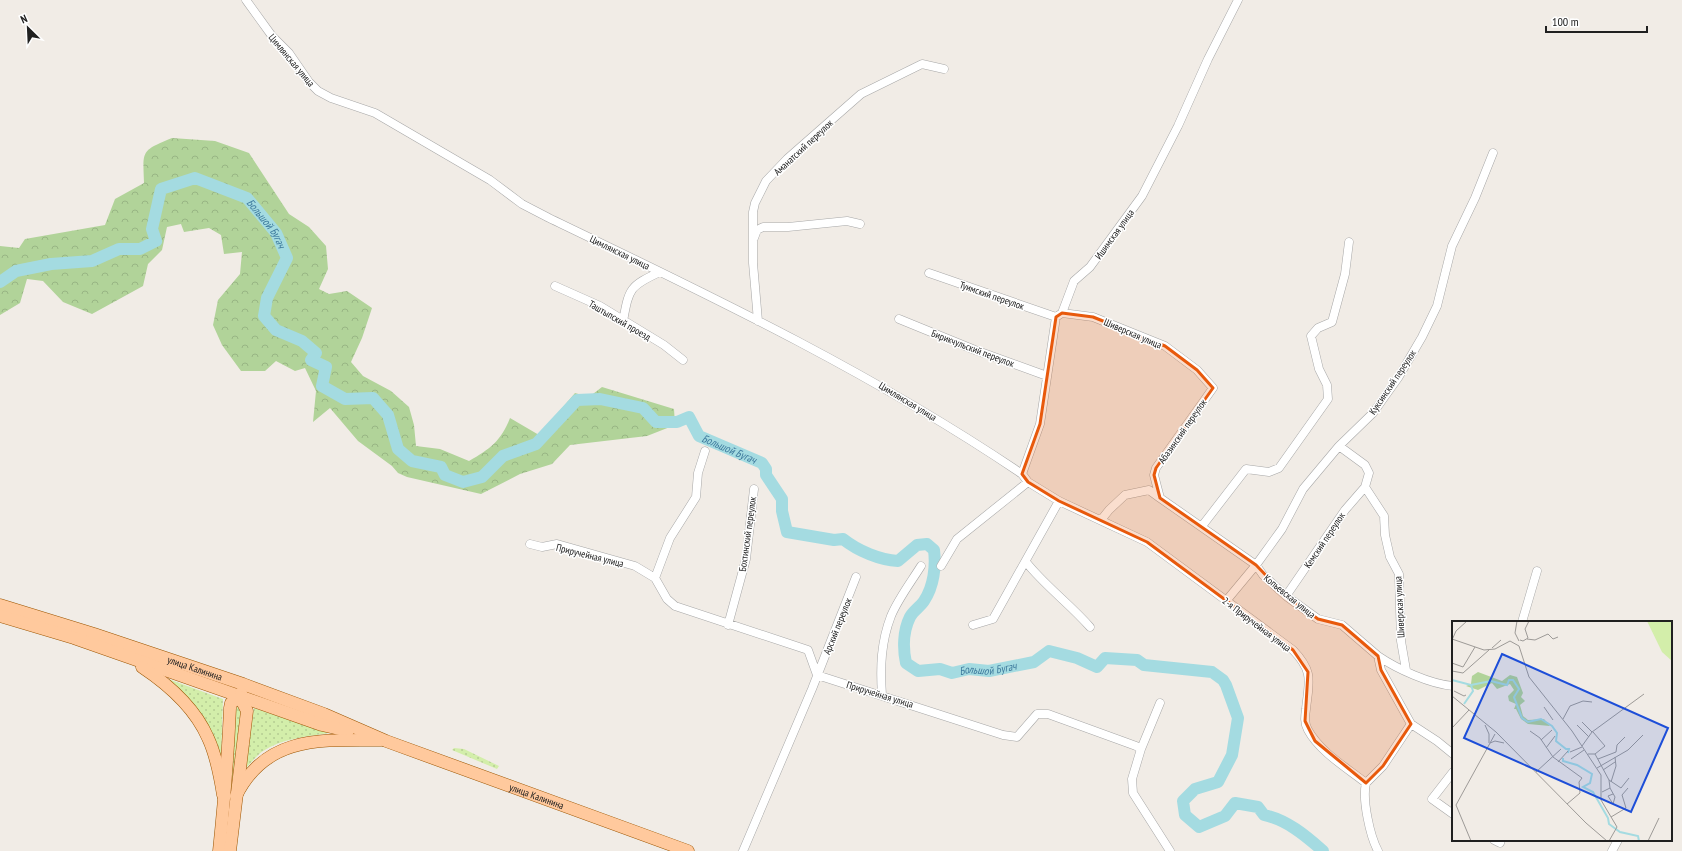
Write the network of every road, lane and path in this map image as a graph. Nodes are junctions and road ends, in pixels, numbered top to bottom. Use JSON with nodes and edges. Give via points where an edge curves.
{"nodes":[{"id":1,"x":246,"y":0,"type":"edge"},
{"id":2,"x":1238,"y":0,"type":"edge"},
{"id":3,"x":944,"y":69,"type":"dead end"},
{"id":4,"x":1493,"y":153,"type":"dead end"},
{"id":5,"x":860,"y":224,"type":"dead end"},
{"id":6,"x":753,"y":241,"type":"junction"},
{"id":7,"x":1349,"y":242,"type":"dead end"},
{"id":8,"x":660,"y":272,"type":"junction"},
{"id":9,"x":929,"y":273,"type":"dead end"},
{"id":10,"x":555,"y":286,"type":"dead end"},
{"id":11,"x":1059,"y":315,"type":"junction"},
{"id":12,"x":899,"y":319,"type":"dead end"},
{"id":13,"x":623,"y":321,"type":"junction"},
{"id":14,"x":758,"y":321,"type":"junction"},
{"id":15,"x":682,"y":360,"type":"dead end"},
{"id":16,"x":1047,"y":376,"type":"junction"},
{"id":17,"x":1212,"y":388,"type":"joint"},
{"id":18,"x":1339,"y":446,"type":"junction"},
{"id":19,"x":705,"y":451,"type":"dead end"},
{"id":20,"x":1022,"y":474,"type":"junction"},
{"id":21,"x":1028,"y":482,"type":"junction"},
{"id":22,"x":1365,"y":487,"type":"junction"},
{"id":23,"x":754,"y":489,"type":"dead end"},
{"id":24,"x":1160,"y":498,"type":"junction"},
{"id":25,"x":1059,"y":501,"type":"junction"},
{"id":26,"x":1100,"y":520,"type":"junction"},
{"id":27,"x":1202,"y":526,"type":"junction"},
{"id":28,"x":530,"y":544,"type":"dead end"},
{"id":29,"x":1026,"y":562,"type":"junction"},
{"id":30,"x":1256,"y":565,"type":"junction"},
{"id":31,"x":921,"y":566,"type":"dead end"},
{"id":32,"x":941,"y":566,"type":"dead end"},
{"id":33,"x":1537,"y":572,"type":"dead end"},
{"id":34,"x":856,"y":577,"type":"dead end"},
{"id":35,"x":655,"y":578,"type":"junction"},
{"id":36,"x":1286,"y":596,"type":"junction"},
{"id":37,"x":1226,"y":601,"type":"junction"},
{"id":38,"x":0,"y":605,"type":"edge"},
{"id":39,"x":0,"y":616,"type":"edge"},
{"id":40,"x":1522,"y":621,"type":"edge"},
{"id":41,"x":728,"y":625,"type":"junction"},
{"id":42,"x":973,"y":625,"type":"dead end"},
{"id":43,"x":1090,"y":627,"type":"dead end"},
{"id":44,"x":124,"y":656,"type":"junction"},
{"id":45,"x":1378,"y":656,"type":"junction"},
{"id":46,"x":1406,"y":670,"type":"junction"},
{"id":47,"x":817,"y":675,"type":"junction"},
{"id":48,"x":243,"y":684,"type":"junction"},
{"id":49,"x":1452,"y":686,"type":"edge"},
{"id":50,"x":882,"y":695,"type":"junction"},
{"id":51,"x":240,"y":697,"type":"junction"},
{"id":52,"x":1160,"y":703,"type":"dead end"},
{"id":53,"x":1411,"y":724,"type":"junction"},
{"id":54,"x":386,"y":740,"type":"junction"},
{"id":55,"x":1141,"y":749,"type":"junction"},
{"id":56,"x":1452,"y":753,"type":"edge"},
{"id":57,"x":1452,"y":773,"type":"edge"},
{"id":58,"x":1366,"y":783,"type":"junction"},
{"id":59,"x":223,"y":794,"type":"junction"},
{"id":60,"x":236,"y":796,"type":"junction"},
{"id":61,"x":1452,"y":813,"type":"edge"},
{"id":62,"x":1617,"y":841,"type":"edge"},
{"id":63,"x":219,"y":851,"type":"edge"},
{"id":64,"x":230,"y":851,"type":"edge"},
{"id":65,"x":688,"y":851,"type":"edge"},
{"id":66,"x":743,"y":851,"type":"edge"},
{"id":67,"x":1170,"y":851,"type":"edge"},
{"id":68,"x":1378,"y":851,"type":"edge"},
{"id":69,"x":1612,"y":851,"type":"edge"}],
"edges":[{"from":1,"to":8,"type":"street","name":"Цимлянская улица","via":[[318,91],[375,113],[490,180],[522,204]]},
{"from":2,"to":11,"type":"street","name":"Ишимская улица","via":[[1142,196],[1090,267],[1074,281]]},
{"from":3,"to":6,"type":"street","name":"Аманатский переулок","via":[[922,64],[871,88],[787,159],[766,182],[755,203]]},
{"from":4,"to":18,"type":"street","name":"Куксинский переулок","via":[[1452,246],[1437,306],[1422,337],[1398,378],[1373,413]]},
{"from":5,"to":6,"type":"street","via":[[847,221],[763,227],[758,230]]},
{"from":6,"to":14,"type":"street","name":"Аманатский переулок"},
{"from":7,"to":27,"type":"street","via":[[1345,274],[1332,322],[1318,328],[1311,336],[1319,368],[1327,385],[1328,399],[1279,468],[1269,472],[1246,469]]},
{"from":8,"to":13,"type":"street","via":[[643,279],[630,291]]},
{"from":8,"to":14,"type":"street","name":"Цимлянская улица"},
{"from":9,"to":11,"type":"street","name":"Туимский переулок"},
{"from":10,"to":13,"type":"street","name":"Таштыпский проезд","via":[[600,306]]},
{"from":11,"to":16,"type":"street","name":"Ишимская улица"},
{"from":11,"to":17,"type":"street","name":"Шиверская улица","via":[[1093,317],[1165,346],[1197,370]]},
{"from":12,"to":16,"type":"street","name":"Бирикчульский переулок"},
{"from":13,"to":15,"type":"street","name":"Таштыпский проезд","via":[[664,345]]},
{"from":14,"to":20,"type":"street","name":"Цимлянская улица","via":[[881,385],[968,437]]},
{"from":16,"to":20,"type":"street","name":"Ишимская улица","via":[[1040,424]]},
{"from":17,"to":24,"type":"street","name":"Абазинский переулок","via":[[1156,468],[1154,474]]},
{"from":18,"to":22,"type":"street","via":[[1365,466],[1369,473]]},
{"from":18,"to":30,"type":"street","name":"Куксинский переулок","via":[[1303,489],[1282,529]]},
{"from":19,"to":35,"type":"street","via":[[698,473],[696,497],[670,538]]},
{"from":20,"to":21,"type":"street","name":"2-я Приручейная улица"},
{"from":21,"to":25,"type":"street","name":"2-я Приручейная улица"},
{"from":21,"to":32,"type":"street","via":[[957,539]]},
{"from":22,"to":36,"type":"street","name":"Кемский переулок","via":[[1345,510]]},
{"from":22,"to":46,"type":"street","name":"Шиверская улица","via":[[1384,516],[1390,557],[1399,574],[1401,641]]},
{"from":23,"to":41,"type":"street","name":"Бохтинский переулок","via":[[746,559]]},
{"from":24,"to":26,"type":"street","via":[[1149,490],[1126,495]]},
{"from":24,"to":27,"type":"street","name":"Копьевская улица"},
{"from":25,"to":26,"type":"street","name":"2-я Приручейная улица"},
{"from":25,"to":29,"type":"street"},
{"from":26,"to":37,"type":"street","name":"2-я Приручейная улица","via":[[1147,542]]},
{"from":27,"to":30,"type":"street","name":"Копьевская улица"},
{"from":28,"to":35,"type":"street","name":"Приручейная улица","via":[[542,547],[557,544],[636,566]]},
{"from":29,"to":42,"type":"street","via":[[993,619]]},
{"from":29,"to":43,"type":"street"},
{"from":30,"to":36,"type":"street","name":"Копьевская улица"},
{"from":30,"to":37,"type":"street","name":"Куксинский переулок"},
{"from":31,"to":50,"type":"street","via":[[892,615],[883,644],[880,668]]},
{"from":33,"to":40,"type":"street"},
{"from":34,"to":47,"type":"street","name":"Арский переулок"},
{"from":35,"to":41,"type":"street","name":"Приручейная улица","via":[[667,599],[675,606]]},
{"from":36,"to":45,"type":"street","name":"Копьевская улица","via":[[1318,619],[1342,625]]},
{"from":37,"to":58,"type":"street","name":"2-я Приручейная улица","via":[[1293,650],[1304,662],[1308,672],[1305,721],[1307,729],[1324,750]]},
{"from":38,"to":48,"type":"main road","name":"улица Калинина"},
{"from":39,"to":44,"type":"main road","name":"улица Калинина"},
{"from":41,"to":47,"type":"street","name":"Приручейная улица","via":[[808,650]]},
{"from":44,"to":51,"type":"main road","name":"улица Калинина"},
{"from":44,"to":59,"type":"main road","via":[[163,681],[198,720],[208,738]]},
{"from":45,"to":46,"type":"street","name":"Копьевская улица"},
{"from":45,"to":53,"type":"street","via":[[1381,670]]},
{"from":46,"to":49,"type":"street","name":"Копьевская улица","via":[[1439,684]]},
{"from":47,"to":50,"type":"street","name":"Приручейная улица"},
{"from":47,"to":66,"type":"street","name":"Арский переулок"},
{"from":48,"to":51,"type":"main road"},
{"from":48,"to":54,"type":"main road","name":"улица Калинина"},
{"from":50,"to":55,"type":"street","name":"Приручейная улица","via":[[1003,735],[1018,737],[1037,714],[1048,714]]},
{"from":51,"to":54,"type":"main road","name":"улица Калинина","via":[[322,725]]},
{"from":51,"to":59,"type":"main road","via":[[231,703],[230,708]]},
{"from":51,"to":60,"type":"main road","via":[[247,711]]},
{"from":52,"to":55,"type":"street"},
{"from":53,"to":56,"type":"street"},
{"from":53,"to":58,"type":"street","via":[[1383,766]]},
{"from":54,"to":60,"type":"main road","via":[[312,743],[270,754],[244,779]]},
{"from":54,"to":65,"type":"main road","name":"улица Калинина"},
{"from":55,"to":67,"type":"street","via":[[1132,779],[1133,793]]},
{"from":57,"to":61,"type":"street","via":[[1432,799]]},
{"from":58,"to":68,"type":"street","via":[[1364,793],[1372,836]]},
{"from":59,"to":63,"type":"main road"},
{"from":60,"to":64,"type":"main road"},
{"from":62,"to":69,"type":"street"}]}
